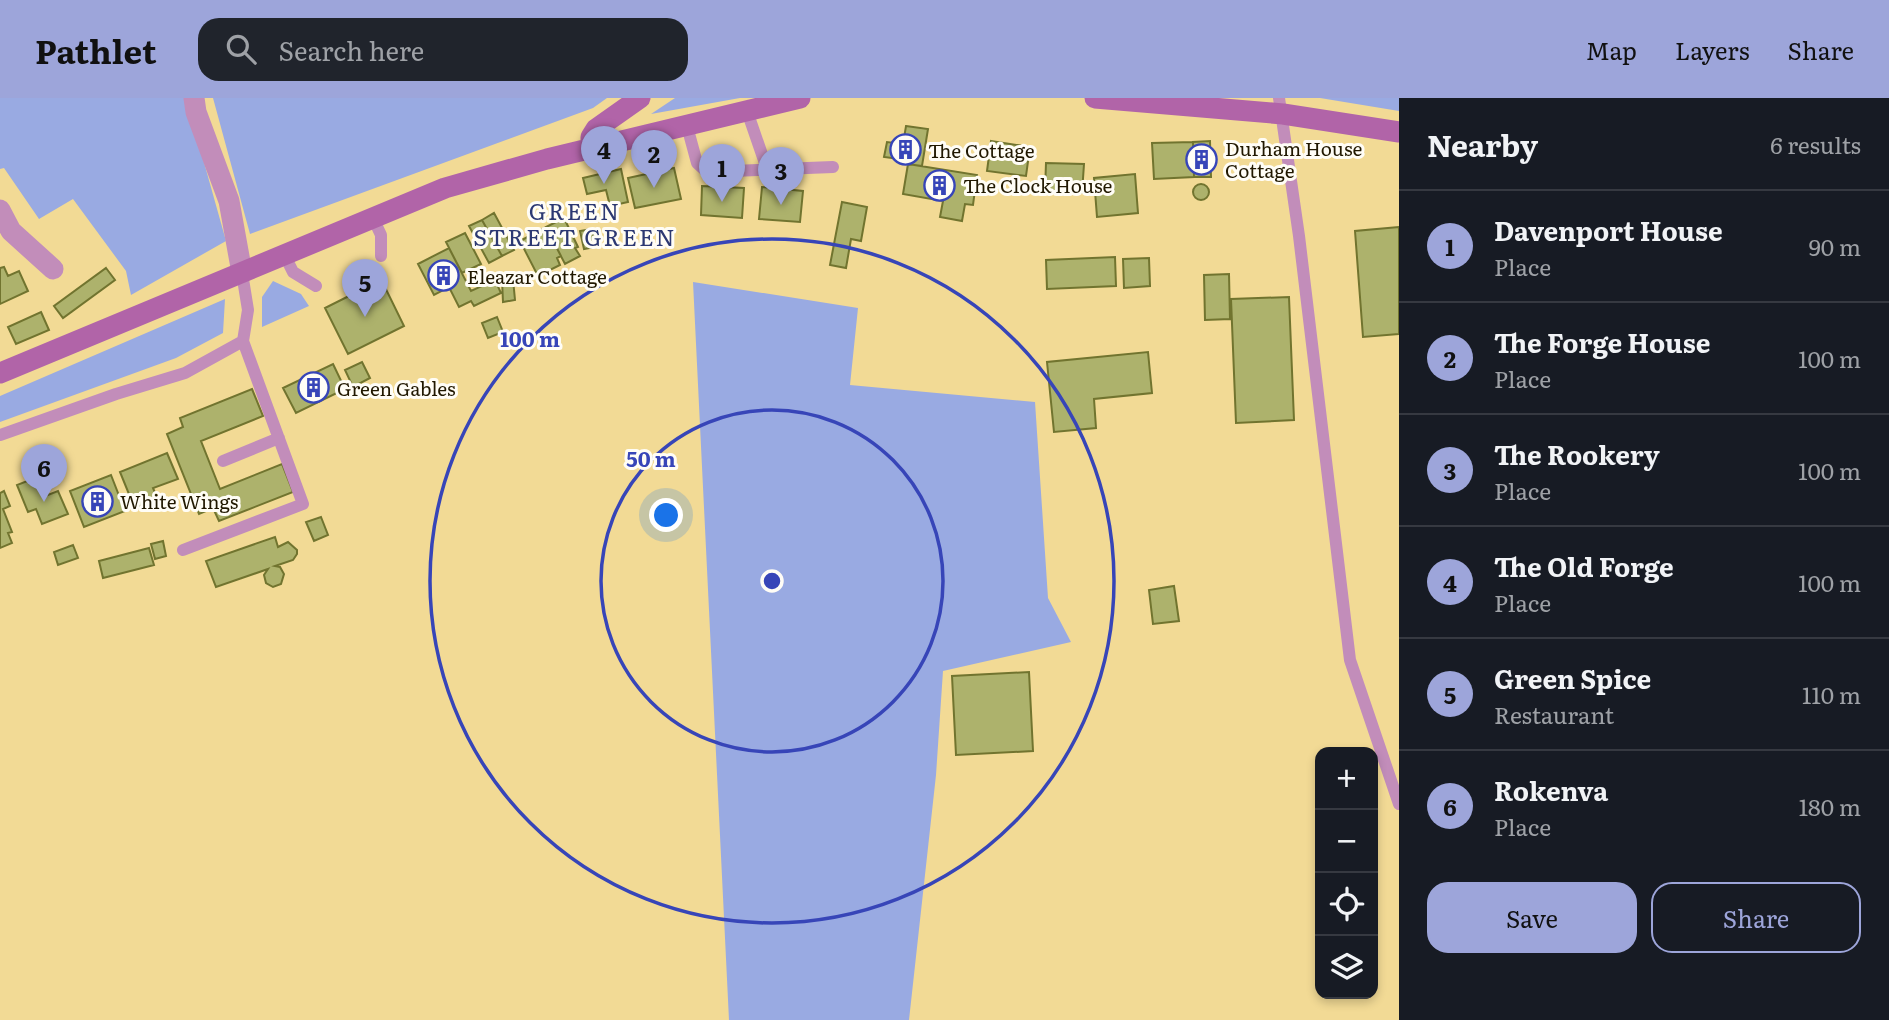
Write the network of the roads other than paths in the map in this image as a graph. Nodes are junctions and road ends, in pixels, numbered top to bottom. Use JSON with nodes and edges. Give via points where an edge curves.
{"nodes":[{"id":1,"x":194,"y":98,"type":"edge"},
{"id":2,"x":640,"y":98,"type":"edge"},
{"id":3,"x":800,"y":98,"type":"edge"},
{"id":4,"x":1095,"y":98,"type":"edge"},
{"id":5,"x":1281,"y":106,"type":"edge"},
{"id":6,"x":747,"y":111,"type":"junction"},
{"id":7,"x":687,"y":126,"type":"junction"},
{"id":8,"x":1399,"y":132,"type":"edge"},
{"id":9,"x":591,"y":149,"type":"junction"},
{"id":10,"x":833,"y":167,"type":"dead end"},
{"id":11,"x":767,"y":169,"type":"junction"},
{"id":12,"x":0,"y":210,"type":"edge"},
{"id":13,"x":373,"y":218,"type":"junction"},
{"id":14,"x":285,"y":256,"type":"junction"},
{"id":15,"x":381,"y":256,"type":"dead end"},
{"id":16,"x":53,"y":269,"type":"dead end"},
{"id":17,"x":242,"y":273,"type":"junction"},
{"id":18,"x":316,"y":286,"type":"dead end"},
{"id":19,"x":243,"y":341,"type":"junction"},
{"id":20,"x":0,"y":373,"type":"edge"},
{"id":21,"x":0,"y":435,"type":"edge"},
{"id":22,"x":279,"y":438,"type":"junction"},
{"id":23,"x":223,"y":461,"type":"dead end"},
{"id":24,"x":183,"y":550,"type":"dead end"},
{"id":25,"x":1399,"y":804,"type":"edge"}],
"edges":[{"from":1,"to":17,"type":"street","via":[[229,201]]},
{"from":2,"to":9,"type":"main road","via":[[596,129]]},
{"from":3,"to":6,"type":"main road"},
{"from":4,"to":5,"type":"main road"},
{"from":5,"to":8,"type":"main road"},
{"from":5,"to":25,"type":"lane","via":[[1350,660]]},
{"from":6,"to":7,"type":"main road"},
{"from":6,"to":11,"type":"lane"},
{"from":7,"to":9,"type":"main road"},
{"from":7,"to":11,"type":"lane","via":[[697,163],[707,172]]},
{"from":9,"to":13,"type":"main road","via":[[445,188]]},
{"from":10,"to":11,"type":"lane"},
{"from":12,"to":16,"type":"street","via":[[11,231]]},
{"from":13,"to":14,"type":"main road"},
{"from":13,"to":15,"type":"lane","via":[[381,235]]},
{"from":14,"to":17,"type":"main road"},
{"from":14,"to":18,"type":"lane","via":[[293,272]]},
{"from":17,"to":19,"type":"lane","via":[[248,310]]},
{"from":17,"to":20,"type":"main road"},
{"from":19,"to":21,"type":"lane","via":[[185,373]]},
{"from":19,"to":22,"type":"lane"},
{"from":22,"to":23,"type":"lane"},
{"from":22,"to":24,"type":"lane","via":[[303,504]]}]}
